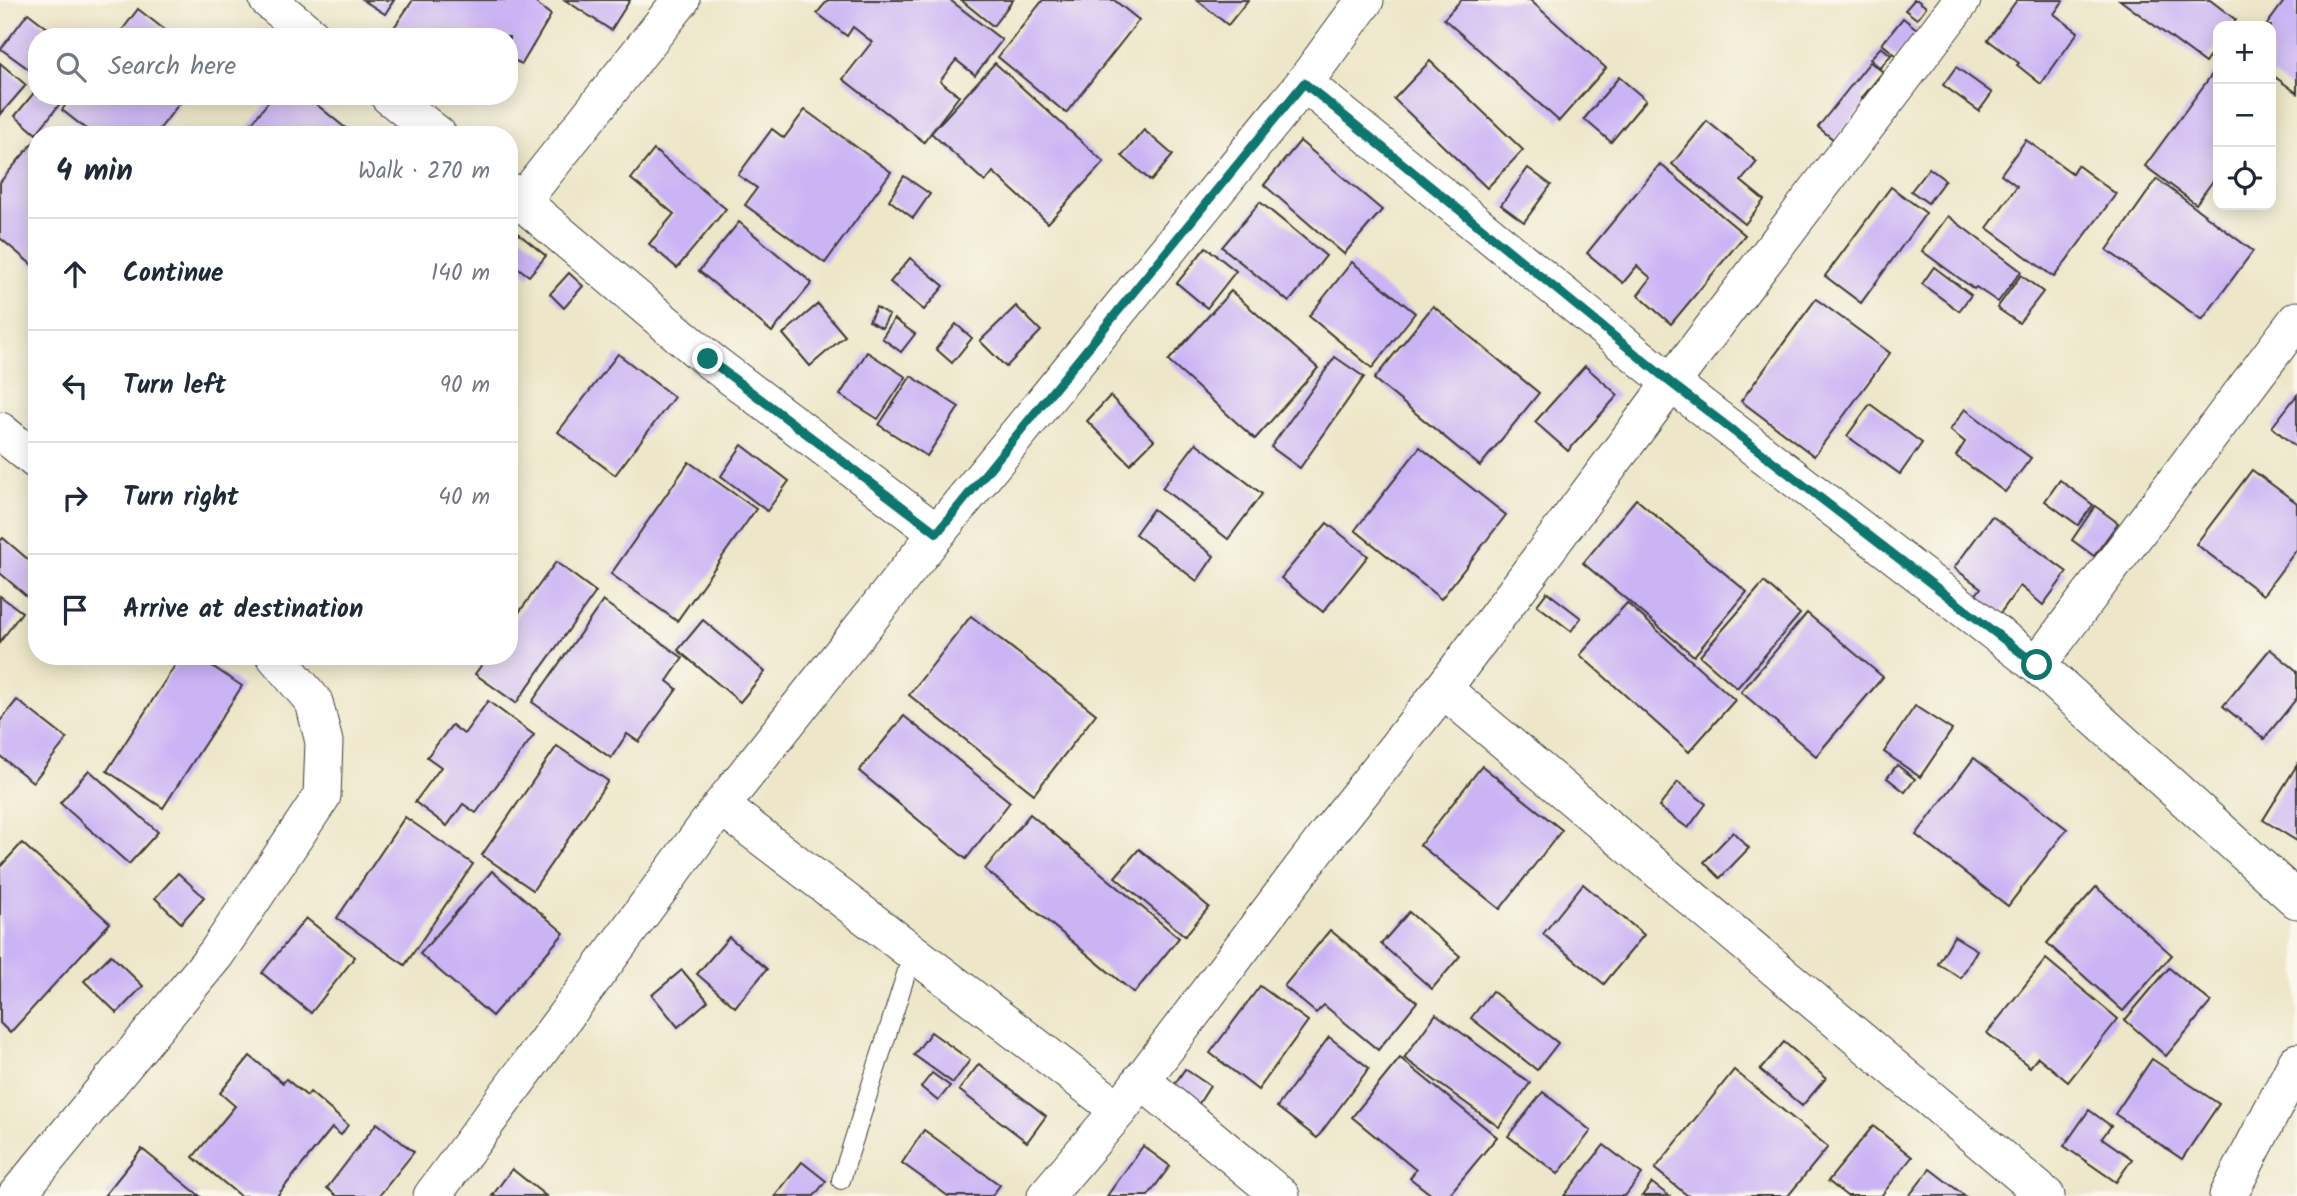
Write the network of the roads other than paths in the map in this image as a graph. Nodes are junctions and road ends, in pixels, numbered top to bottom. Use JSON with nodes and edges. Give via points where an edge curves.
{"nodes":[{"id":1,"x":268,"y":0,"type":"edge"},
{"id":2,"x":681,"y":0,"type":"edge"},
{"id":3,"x":1365,"y":0,"type":"edge"},
{"id":4,"x":1962,"y":0,"type":"edge"},
{"id":5,"x":302,"y":28,"type":"edge"},
{"id":6,"x":1304,"y":83,"type":"junction"},
{"id":7,"x":400,"y":105,"type":"edge"},
{"id":8,"x":427,"y":126,"type":"edge"},
{"id":9,"x":518,"y":194,"type":"edge"},
{"id":10,"x":518,"y":198,"type":"edge"},
{"id":11,"x":2297,"y":320,"type":"edge"},
{"id":12,"x":1671,"y":383,"type":"junction"},
{"id":13,"x":937,"y":533,"type":"junction"},
{"id":14,"x":283,"y":665,"type":"edge"},
{"id":15,"x":2037,"y":665,"type":"junction"},
{"id":16,"x":1443,"y":689,"type":"junction"},
{"id":17,"x":721,"y":806,"type":"junction"},
{"id":18,"x":2297,"y":900,"type":"edge"},
{"id":19,"x":913,"y":952,"type":"junction"},
{"id":20,"x":2297,"y":1062,"type":"edge"},
{"id":21,"x":1141,"y":1080,"type":"junction"},
{"id":22,"x":1118,"y":1110,"type":"junction"},
{"id":23,"x":841,"y":1180,"type":"dead end"},
{"id":24,"x":16,"y":1196,"type":"edge"},
{"id":25,"x":432,"y":1196,"type":"edge"},
{"id":26,"x":1046,"y":1196,"type":"edge"},
{"id":27,"x":1281,"y":1196,"type":"edge"},
{"id":28,"x":2046,"y":1196,"type":"edge"},
{"id":29,"x":2228,"y":1196,"type":"edge"}],
"edges":[{"from":1,"to":5,"type":"street"},
{"from":2,"to":9,"type":"street"},
{"from":3,"to":6,"type":"street"},
{"from":4,"to":12,"type":"street"},
{"from":6,"to":12,"type":"street"},
{"from":6,"to":13,"type":"street"},
{"from":7,"to":8,"type":"street"},
{"from":10,"to":13,"type":"street","via":[[708,359]]},
{"from":11,"to":15,"type":"street"},
{"from":12,"to":15,"type":"street"},
{"from":12,"to":16,"type":"street"},
{"from":13,"to":17,"type":"street"},
{"from":14,"to":24,"type":"street","via":[[314,702],[324,743],[322,796],[216,954]]},
{"from":15,"to":18,"type":"street"},
{"from":16,"to":21,"type":"street"},
{"from":16,"to":28,"type":"street"},
{"from":17,"to":19,"type":"street"},
{"from":17,"to":25,"type":"street"},
{"from":19,"to":22,"type":"street"},
{"from":19,"to":23,"type":"lane"},
{"from":20,"to":29,"type":"street"},
{"from":21,"to":22,"type":"street"},
{"from":21,"to":27,"type":"street"},
{"from":22,"to":26,"type":"street"}]}
